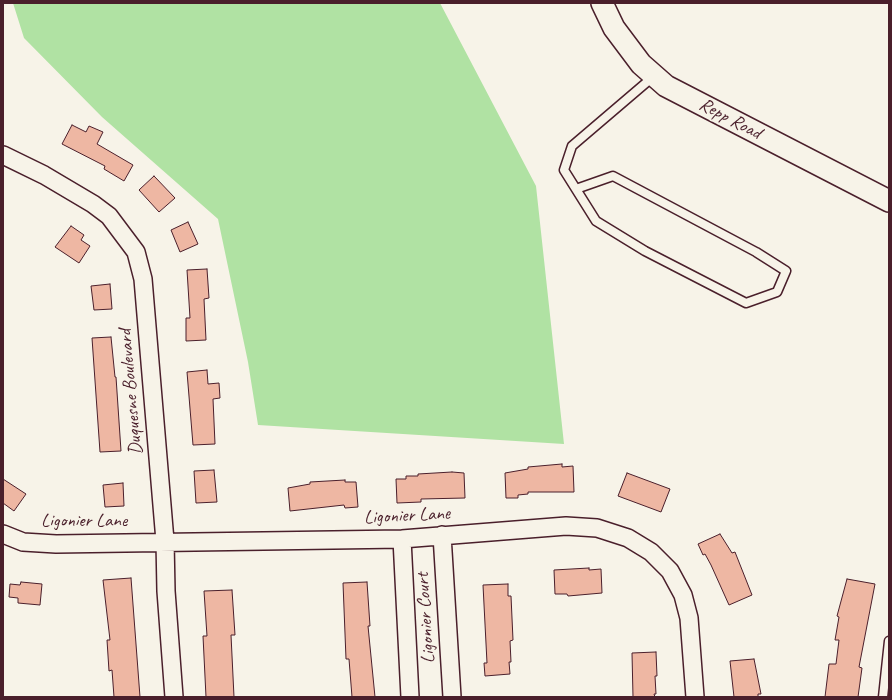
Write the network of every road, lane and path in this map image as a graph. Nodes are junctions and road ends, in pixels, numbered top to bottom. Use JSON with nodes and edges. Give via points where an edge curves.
{"nodes":[{"id":1,"x":602,"y":3,"type":"edge"},
{"id":2,"x":655,"y":76,"type":"junction"},
{"id":3,"x":3,"y":155,"type":"edge"},
{"id":4,"x":576,"y":189,"type":"junction"},
{"id":5,"x":889,"y":201,"type":"edge"},
{"id":6,"x":3,"y":534,"type":"edge"},
{"id":7,"x":442,"y":536,"type":"junction"},
{"id":8,"x":402,"y":539,"type":"junction"},
{"id":9,"x":165,"y":541,"type":"junction"},
{"id":10,"x":889,"y":641,"type":"edge"},
{"id":11,"x":174,"y":697,"type":"edge"},
{"id":12,"x":410,"y":697,"type":"edge"},
{"id":13,"x":452,"y":697,"type":"edge"},
{"id":14,"x":695,"y":697,"type":"edge"},
{"id":15,"x":883,"y":697,"type":"edge"}],
"edges":[{"from":1,"to":2,"type":"street","name":"Repp Road","via":[[614,28],[641,64]]},
{"from":2,"to":4,"type":"lane","via":[[572,146],[564,170]]},
{"from":2,"to":5,"type":"street","name":"Repp Road","via":[[666,86],[718,114]]},
{"from":3,"to":9,"type":"street","name":"Duquesne Boulevard","via":[[44,175],[93,204],[109,216],[136,252],[143,279]]},
{"from":4,"to":4,"type":"lane","via":[[596,220],[645,251],[746,303],[777,292],[786,270],[613,176]]},
{"from":6,"to":9,"type":"street","name":"Ligonier Lane","via":[[22,542],[56,544]]},
{"from":7,"to":8,"type":"street","name":"Ligonier Lane"},
{"from":7,"to":13,"type":"street","name":"Ligonier Court"},
{"from":7,"to":14,"type":"street","name":"Ligonier Lane","via":[[566,526],[597,528],[628,538],[651,552],[670,571],[683,595],[688,618]]},
{"from":8,"to":9,"type":"street","name":"Ligonier Lane"},
{"from":8,"to":12,"type":"street","name":"Ligonier Court"},
{"from":9,"to":11,"type":"street","name":"Duquesne Boulevard"},
{"from":10,"to":15,"type":"lane"}]}
